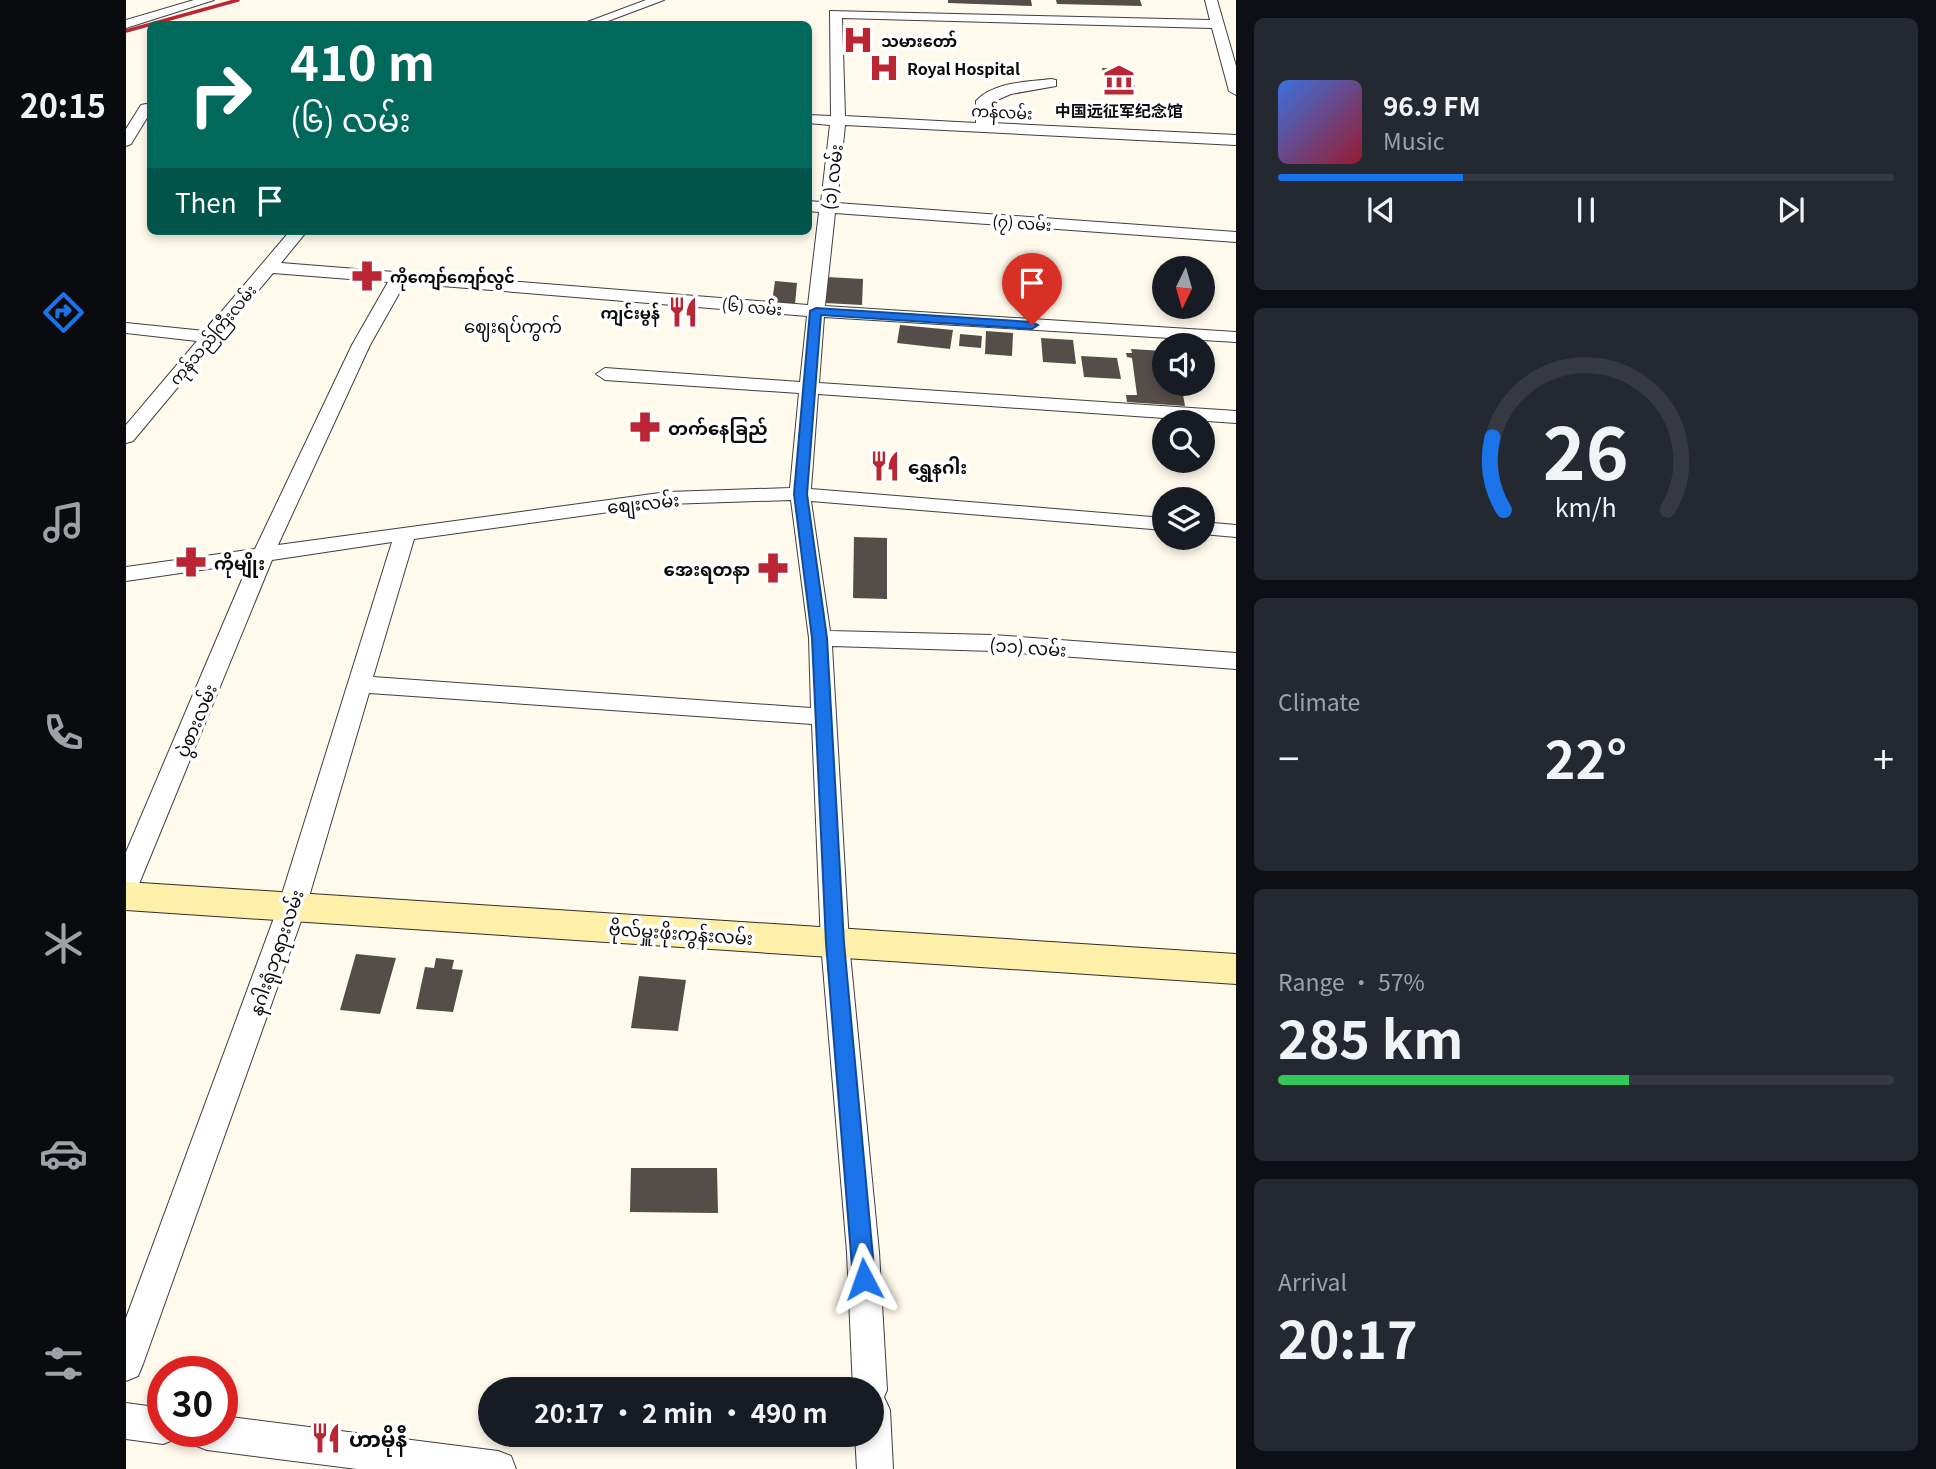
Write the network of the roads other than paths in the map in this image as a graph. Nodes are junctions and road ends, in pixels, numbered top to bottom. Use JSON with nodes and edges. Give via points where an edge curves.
{"nodes":[{"id":1,"x":208,"y":0,"type":"edge"},
{"id":2,"x":658,"y":0,"type":"edge"},
{"id":3,"x":836,"y":7,"type":"edge"},
{"id":4,"x":1216,"y":8,"type":"edge"},
{"id":5,"x":598,"y":21,"type":"edge"},
{"id":6,"x":126,"y":24,"type":"edge"},
{"id":7,"x":1052,"y":83,"type":"dead end"},
{"id":8,"x":1236,"y":91,"type":"edge"},
{"id":9,"x":126,"y":107,"type":"edge"},
{"id":10,"x":147,"y":108,"type":"edge"},
{"id":11,"x":147,"y":110,"type":"edge"},
{"id":12,"x":812,"y":119,"type":"edge"},
{"id":13,"x":838,"y":121,"type":"junction"},
{"id":14,"x":983,"y":128,"type":"junction"},
{"id":15,"x":126,"y":141,"type":"edge"},
{"id":16,"x":1236,"y":141,"type":"edge"},
{"id":17,"x":818,"y":207,"type":"edge"},
{"id":18,"x":296,"y":235,"type":"edge"},
{"id":19,"x":1236,"y":237,"type":"edge"},
{"id":20,"x":268,"y":267,"type":"junction"},
{"id":21,"x":399,"y":278,"type":"junction"},
{"id":22,"x":816,"y":311,"type":"junction"},
{"id":23,"x":126,"y":328,"type":"edge"},
{"id":24,"x":210,"y":337,"type":"junction"},
{"id":25,"x":1236,"y":337,"type":"edge"},
{"id":26,"x":605,"y":374,"type":"dead end"},
{"id":27,"x":811,"y":386,"type":"junction"},
{"id":28,"x":126,"y":410,"type":"edge"},
{"id":29,"x":146,"y":412,"type":"junction"},
{"id":30,"x":1236,"y":417,"type":"edge"},
{"id":31,"x":126,"y":437,"type":"edge"},
{"id":32,"x":800,"y":494,"type":"junction"},
{"id":33,"x":1152,"y":523,"type":"edge"},
{"id":34,"x":1215,"y":530,"type":"edge"},
{"id":35,"x":1236,"y":532,"type":"edge"},
{"id":36,"x":405,"y":534,"type":"junction"},
{"id":37,"x":263,"y":555,"type":"junction"},
{"id":38,"x":126,"y":574,"type":"edge"},
{"id":39,"x":820,"y":638,"type":"junction"},
{"id":40,"x":1236,"y":661,"type":"edge"},
{"id":41,"x":359,"y":684,"type":"junction"},
{"id":42,"x":824,"y":718,"type":"junction"},
{"id":43,"x":126,"y":884,"type":"edge"},
{"id":44,"x":126,"y":896,"type":"edge"},
{"id":45,"x":292,"y":907,"type":"junction"},
{"id":46,"x":835,"y":943,"type":"junction"},
{"id":47,"x":1236,"y":969,"type":"edge"},
{"id":48,"x":126,"y":1364,"type":"edge"},
{"id":49,"x":869,"y":1377,"type":"edge"},
{"id":50,"x":126,"y":1421,"type":"edge"},
{"id":51,"x":147,"y":1424,"type":"edge"},
{"id":52,"x":238,"y":1436,"type":"edge"},
{"id":53,"x":874,"y":1447,"type":"edge"},
{"id":54,"x":498,"y":1469,"type":"edge"},
{"id":55,"x":875,"y":1469,"type":"edge"}],
"edges":[{"from":1,"to":6,"type":"street"},
{"from":2,"to":5,"type":"street"},
{"from":3,"to":4,"type":"street","name":"(၁) လမ်း"},
{"from":3,"to":13,"type":"street","name":"(၁) လမ်း"},
{"from":4,"to":8,"type":"street"},
{"from":7,"to":14,"type":"street","via":[[989,97],[983,101]]},
{"from":9,"to":10,"type":"street"},
{"from":11,"to":15,"type":"street"},
{"from":12,"to":13,"type":"street","name":"ကန်လမ်း"},
{"from":13,"to":14,"type":"street","name":"ကန်လမ်း"},
{"from":13,"to":17,"type":"street","name":"(၁) လမ်း"},
{"from":14,"to":16,"type":"street","name":"ကန်လမ်း"},
{"from":17,"to":19,"type":"street","name":"(၇) လမ်း"},
{"from":17,"to":22,"type":"street","name":"(၁) လမ်း"},
{"from":18,"to":20,"type":"street","name":"ကုန်သည်ကြီးလမ်း"},
{"from":20,"to":21,"type":"street","name":"(၆) လမ်း"},
{"from":20,"to":24,"type":"street","name":"ကုန်သည်ကြီးလမ်း"},
{"from":21,"to":22,"type":"street","name":"(၆) လမ်း"},
{"from":21,"to":37,"type":"street","name":"ပွဲစားလမ်း","via":[[361,345]]},
{"from":22,"to":25,"type":"street","name":"(၆) လမ်း"},
{"from":22,"to":27,"type":"street","name":"(၁) လမ်း"},
{"from":23,"to":24,"type":"street"},
{"from":24,"to":29,"type":"street","name":"ကုန်သည်ကြီးလမ်း"},
{"from":26,"to":27,"type":"street"},
{"from":27,"to":30,"type":"street"},
{"from":27,"to":32,"type":"street","name":"(၁) လမ်း"},
{"from":28,"to":29,"type":"street"},
{"from":29,"to":31,"type":"street","name":"ကုန်သည်ကြီးလမ်း"},
{"from":32,"to":33,"type":"street","name":"စျေးလမ်း"},
{"from":32,"to":36,"type":"street","name":"စျေးလမ်း","via":[[667,498]]},
{"from":32,"to":39,"type":"street","name":"(၁) လမ်း"},
{"from":34,"to":35,"type":"street"},
{"from":36,"to":37,"type":"street","name":"စျေးလမ်း"},
{"from":36,"to":41,"type":"street","name":"နဂါးရုံဘုရားလမ်း"},
{"from":37,"to":38,"type":"street","name":"စျေးလမ်း"},
{"from":37,"to":43,"type":"street","name":"ပွဲစားလမ်း"},
{"from":39,"to":40,"type":"street","name":"(၁၁) လမ်း","via":[[993,643]]},
{"from":39,"to":42,"type":"street","name":"(၁) လမ်း"},
{"from":41,"to":42,"type":"street"},
{"from":41,"to":45,"type":"street","name":"နဂါးရုံဘုရားလမ်း"},
{"from":42,"to":46,"type":"street","name":"(၁) လမ်း"},
{"from":44,"to":45,"type":"street","name":"ဗိုလ်မှူးဖိုးကွန်းလမ်း"},
{"from":45,"to":46,"type":"street","name":"ဗိုလ်မှူးဖိုးကွန်းလမ်း"},
{"from":45,"to":48,"type":"street","name":"နဂါးရုံဘုရားလမ်း"},
{"from":46,"to":47,"type":"street","name":"ဗိုလ်မှူးဖိုးကွန်းလမ်း"},
{"from":46,"to":49,"type":"street","name":"(၁) လမ်း","via":[[863,1252]]},
{"from":50,"to":51,"type":"street"},
{"from":52,"to":54,"type":"street"},
{"from":53,"to":55,"type":"street"}]}
